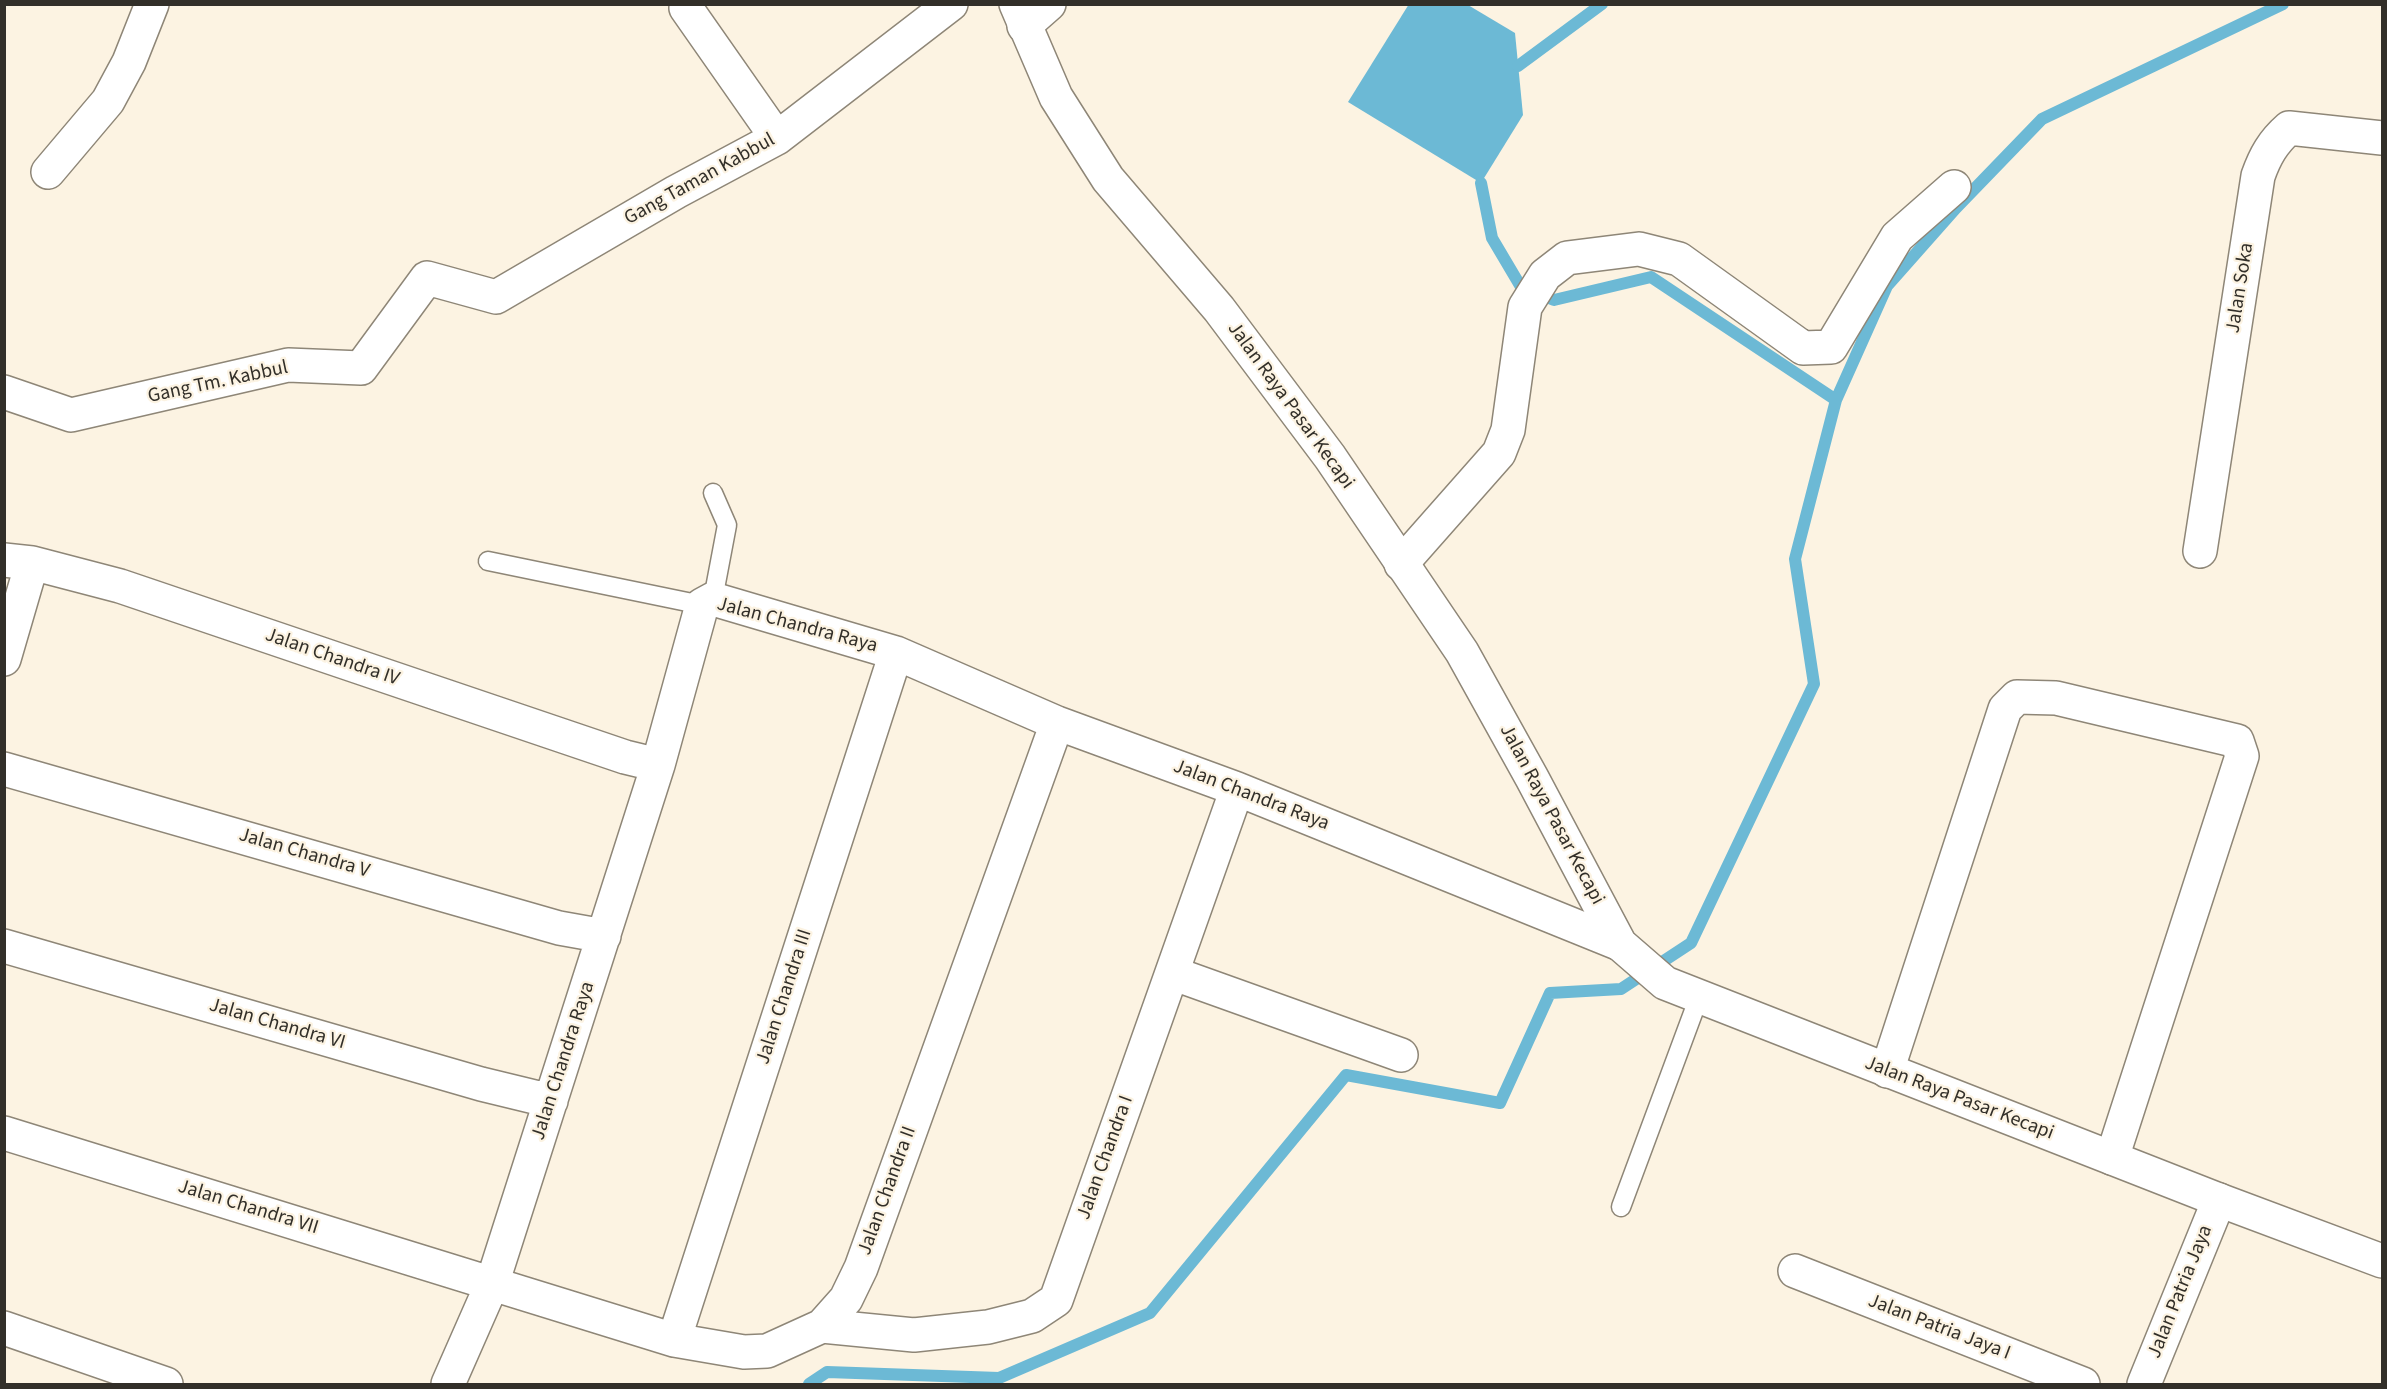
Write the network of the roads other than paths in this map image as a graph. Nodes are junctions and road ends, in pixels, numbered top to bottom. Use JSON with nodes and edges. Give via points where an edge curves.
{"nodes":[{"id":1,"x":152,"y":4,"type":"edge"},
{"id":2,"x":951,"y":4,"type":"edge"},
{"id":3,"x":1049,"y":4,"type":"edge"},
{"id":4,"x":686,"y":8,"type":"dead end"},
{"id":5,"x":1020,"y":15,"type":"edge"},
{"id":6,"x":777,"y":138,"type":"junction"},
{"id":7,"x":2382,"y":138,"type":"edge"},
{"id":8,"x":48,"y":172,"type":"dead end"},
{"id":9,"x":1954,"y":187,"type":"dead end"},
{"id":10,"x":427,"y":278,"type":"joint"},
{"id":11,"x":4,"y":392,"type":"edge"},
{"id":12,"x":713,"y":492,"type":"dead end"},
{"id":13,"x":2200,"y":551,"type":"dead end"},
{"id":14,"x":18,"y":561,"type":"edge"},
{"id":15,"x":488,"y":561,"type":"dead end"},
{"id":16,"x":1401,"y":564,"type":"junction"},
{"id":17,"x":708,"y":602,"type":"junction"},
{"id":18,"x":896,"y":653,"type":"junction"},
{"id":19,"x":4,"y":659,"type":"edge"},
{"id":20,"x":1057,"y":723,"type":"junction"},
{"id":21,"x":658,"y":765,"type":"junction"},
{"id":22,"x":4,"y":769,"type":"edge"},
{"id":23,"x":1237,"y":789,"type":"junction"},
{"id":24,"x":604,"y":936,"type":"junction"},
{"id":25,"x":4,"y":946,"type":"edge"},
{"id":26,"x":1626,"y":950,"type":"junction"},
{"id":27,"x":1172,"y":973,"type":"junction"},
{"id":28,"x":1699,"y":997,"type":"junction"},
{"id":29,"x":1401,"y":1055,"type":"dead end"},
{"id":30,"x":1887,"y":1071,"type":"junction"},
{"id":31,"x":551,"y":1101,"type":"junction"},
{"id":32,"x":4,"y":1132,"type":"edge"},
{"id":33,"x":2112,"y":1158,"type":"junction"},
{"id":34,"x":2219,"y":1200,"type":"junction"},
{"id":35,"x":1621,"y":1207,"type":"dead end"},
{"id":36,"x":2380,"y":1253,"type":"edge"},
{"id":37,"x":1795,"y":1271,"type":"dead end"},
{"id":38,"x":492,"y":1284,"type":"junction"},
{"id":39,"x":822,"y":1326,"type":"junction"},
{"id":40,"x":4,"y":1328,"type":"edge"},
{"id":41,"x":674,"y":1340,"type":"junction"},
{"id":42,"x":166,"y":1384,"type":"edge"},
{"id":43,"x":448,"y":1384,"type":"edge"},
{"id":44,"x":2083,"y":1384,"type":"edge"},
{"id":45,"x":2144,"y":1384,"type":"edge"}],
"edges":[{"from":1,"to":8,"type":"street","via":[[129,62],[108,101]]},
{"from":2,"to":6,"type":"street","name":"Gang Taman Kabbul"},
{"from":3,"to":5,"type":"street"},
{"from":4,"to":6,"type":"street"},
{"from":5,"to":16,"type":"street","name":"Jalan Raya Pasar Kecapi","via":[[1056,97],[1108,179],[1218,309],[1330,457]]},
{"from":6,"to":10,"type":"street","name":"Gang Taman Kabbul","via":[[700,178],[496,297]]},
{"from":7,"to":13,"type":"street","name":"Jalan Soka","via":[[2289,128],[2265,156],[2256,188]]},
{"from":9,"to":16,"type":"street","via":[[1897,237],[1831,347],[1803,348],[1679,259],[1640,249],[1567,258],[1545,275],[1525,307],[1508,430],[1499,453]]},
{"from":10,"to":11,"type":"street","name":"Gang Tm. Kabbul","via":[[361,368],[288,366],[71,415]]},
{"from":12,"to":17,"type":"lane","via":[[727,525]]},
{"from":14,"to":19,"type":"street"},
{"from":14,"to":21,"type":"street","name":"Jalan Chandra IV","via":[[120,586]]},
{"from":15,"to":17,"type":"lane"},
{"from":16,"to":26,"type":"street","name":"Jalan Raya Pasar Kecapi","via":[[1462,652]]},
{"from":17,"to":18,"type":"street","name":"Jalan Chandra Raya"},
{"from":17,"to":21,"type":"street","name":"Jalan Chandra Raya"},
{"from":18,"to":20,"type":"street","name":"Jalan Chandra Raya"},
{"from":18,"to":41,"type":"street","name":"Jalan Chandra III"},
{"from":20,"to":23,"type":"street","name":"Jalan Chandra Raya"},
{"from":20,"to":39,"type":"street","name":"Jalan Chandra II","via":[[861,1268],[846,1299]]},
{"from":21,"to":24,"type":"street","name":"Jalan Chandra Raya"},
{"from":22,"to":24,"type":"street","name":"Jalan Chandra V","via":[[560,928]]},
{"from":23,"to":26,"type":"street","name":"Jalan Chandra Raya"},
{"from":23,"to":27,"type":"street","name":"Jalan Chandra I"},
{"from":24,"to":31,"type":"street","name":"Jalan Chandra Raya"},
{"from":25,"to":31,"type":"street","name":"Jalan Chandra VI"},
{"from":26,"to":28,"type":"street","name":"Jalan Raya Pasar Kecapi","via":[[1665,983]]},
{"from":27,"to":29,"type":"street"},
{"from":27,"to":39,"type":"street","name":"Jalan Chandra I","via":[[1056,1300],[1032,1316],[988,1327],[914,1335]]},
{"from":28,"to":30,"type":"street","name":"Jalan Raya Pasar Kecapi"},
{"from":28,"to":35,"type":"lane"},
{"from":30,"to":33,"type":"street","name":"Jalan Raya Pasar Kecapi"},
{"from":30,"to":33,"type":"street","via":[[2005,709],[2017,698],[2056,698],[2237,741],[2242,756]]},
{"from":31,"to":38,"type":"street","name":"Jalan Chandra Raya"},
{"from":32,"to":38,"type":"street","name":"Jalan Chandra VII"},
{"from":33,"to":34,"type":"street","name":"Jalan Raya Pasar Kecapi"},
{"from":34,"to":36,"type":"street","name":"Jalan Raya Pasar Kecapi"},
{"from":34,"to":45,"type":"street","name":"Jalan Patria Jaya"},
{"from":37,"to":44,"type":"street","name":"Jalan Patria Jaya I"},
{"from":38,"to":41,"type":"street","name":"Jalan Chandra II"},
{"from":38,"to":43,"type":"street","name":"Jalan Chandra Raya"},
{"from":39,"to":41,"type":"street","name":"Jalan Chandra II","via":[[767,1352]]},
{"from":40,"to":42,"type":"street"}]}
